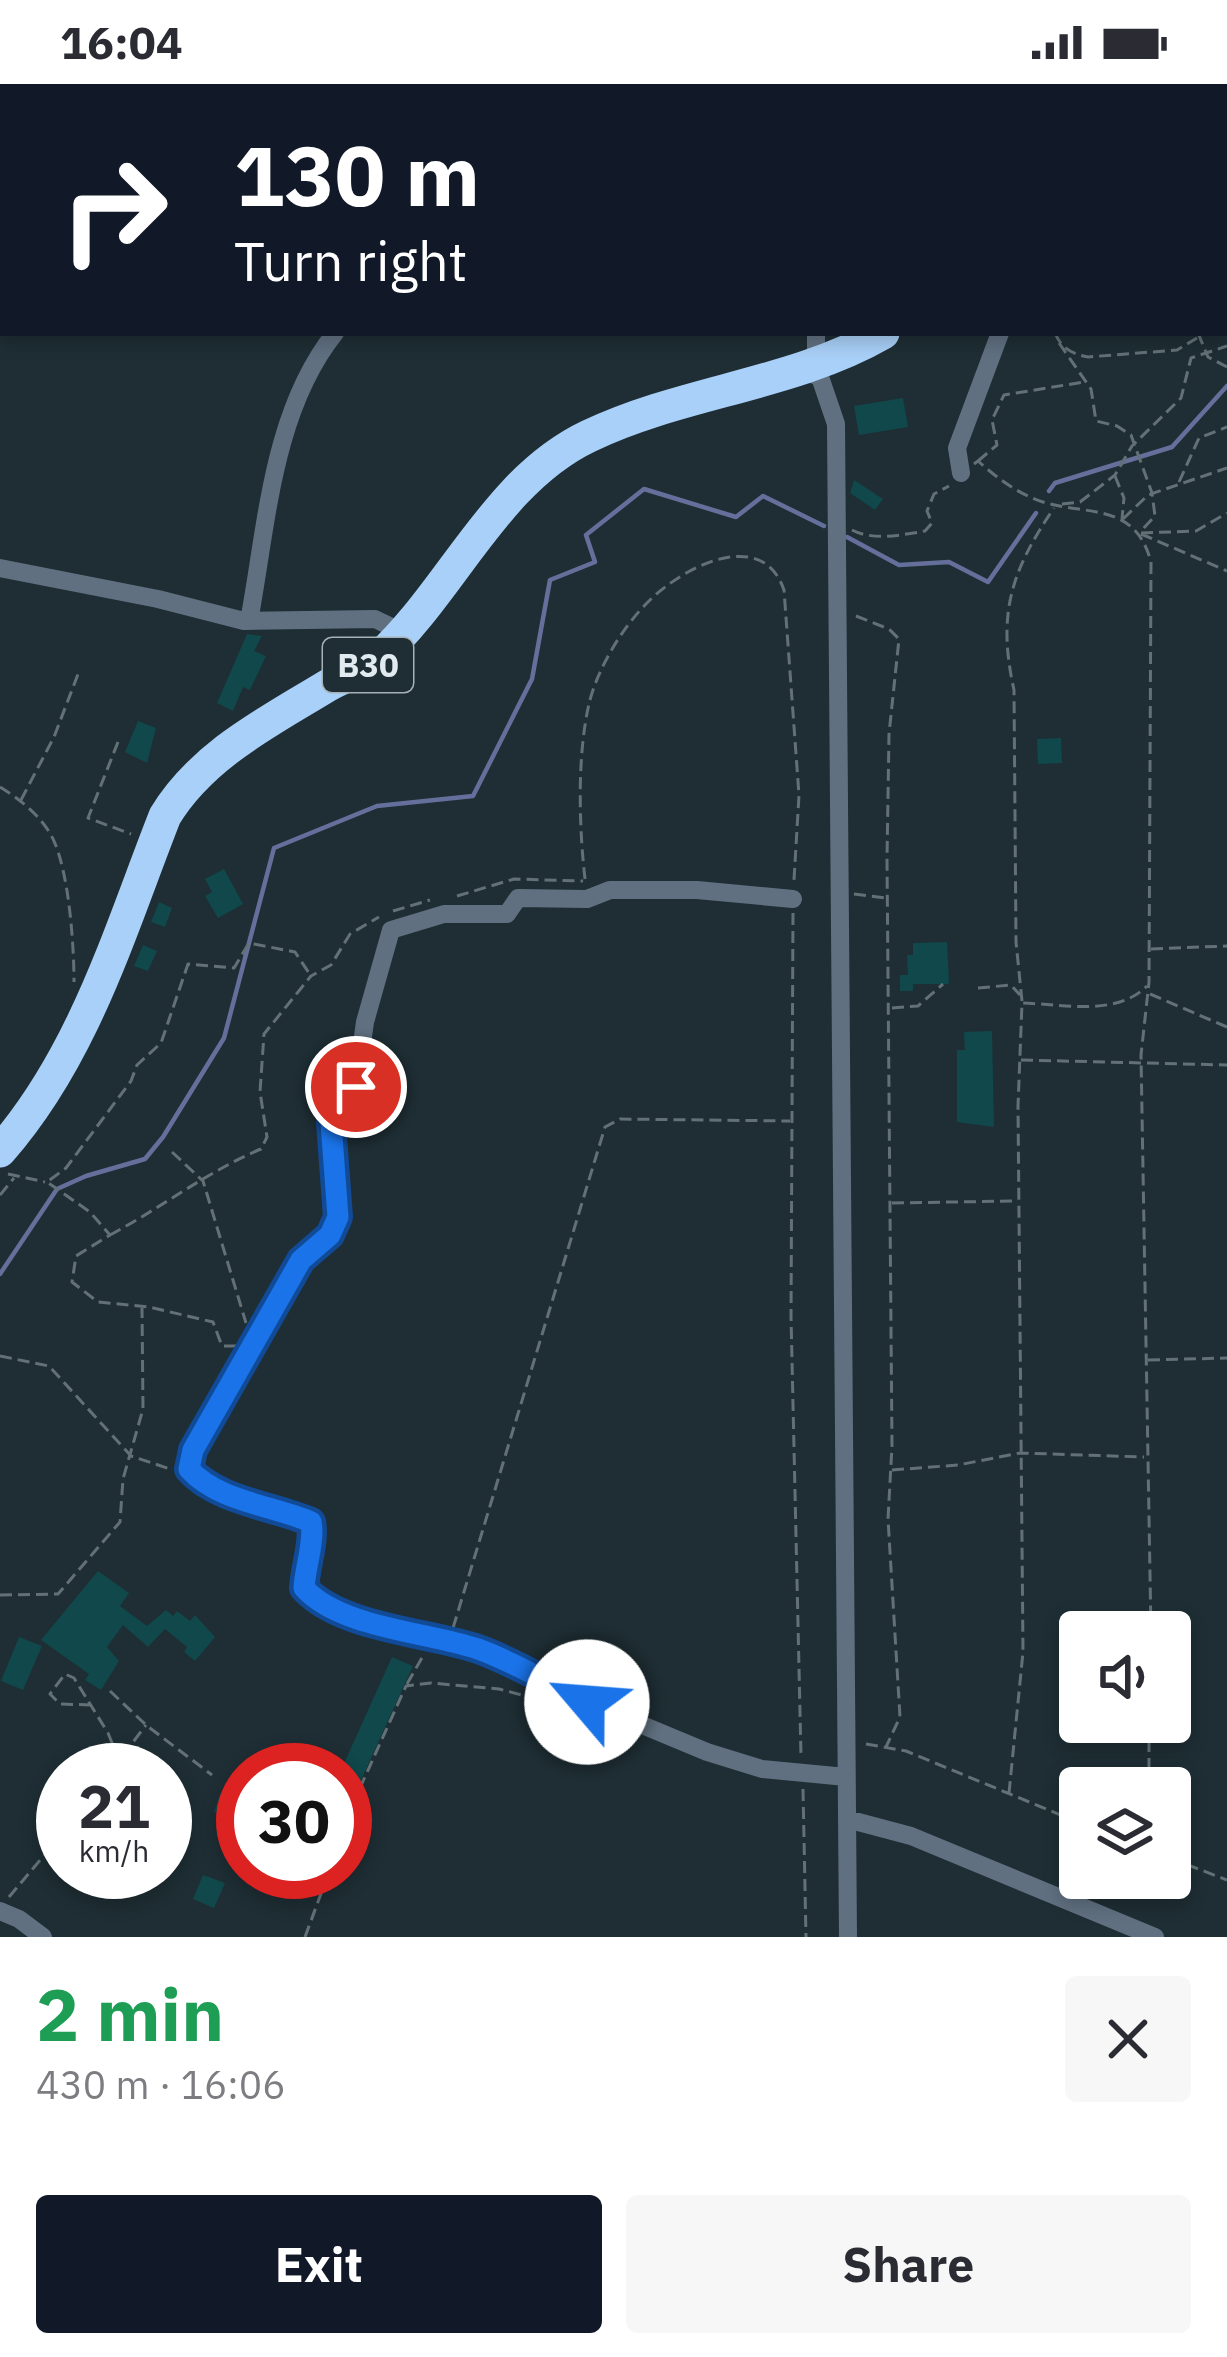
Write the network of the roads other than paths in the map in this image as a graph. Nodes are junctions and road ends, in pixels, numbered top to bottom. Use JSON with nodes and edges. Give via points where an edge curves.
{"nodes":[{"id":1,"x":333,"y":336,"type":"edge"},
{"id":2,"x":873,"y":336,"type":"edge"},
{"id":3,"x":999,"y":336,"type":"edge"},
{"id":4,"x":807,"y":355,"type":"edge"},
{"id":5,"x":961,"y":473,"type":"road end"},
{"id":6,"x":0,"y":568,"type":"edge"},
{"id":7,"x":249,"y":621,"type":"junction"},
{"id":8,"x":402,"y":632,"type":"junction"},
{"id":9,"x":794,"y":899,"type":"road end"},
{"id":10,"x":8,"y":1163,"type":"edge"},
{"id":11,"x":846,"y":1777,"type":"junction"},
{"id":12,"x":847,"y":1819,"type":"junction"},
{"id":13,"x":1,"y":1908,"type":"edge"},
{"id":14,"x":43,"y":1937,"type":"edge"},
{"id":15,"x":848,"y":1937,"type":"edge"},
{"id":16,"x":1155,"y":1937,"type":"edge"}],
"edges":[{"from":1,"to":7,"type":"street","via":[[298,391],[281,447]]},
{"from":2,"to":4,"type":"highway","number":"B30"},
{"from":3,"to":5,"type":"street","via":[[957,448]]},
{"from":4,"to":8,"type":"highway","number":"B30","via":[[559,454],[521,485]]},
{"from":4,"to":11,"type":"street","via":[[836,424]]},
{"from":6,"to":7,"type":"street"},
{"from":7,"to":8,"type":"street","via":[[374,619]]},
{"from":8,"to":10,"type":"highway","number":"B30","via":[[362,670],[201,769],[181,790],[69,1055]]},
{"from":9,"to":11,"type":"street","via":[[610,890],[586,899],[518,898],[507,914],[444,914],[391,930],[356,1087],[333,1089],[338,1217],[301,1260],[189,1469],[231,1495],[311,1522],[304,1588],[315,1600],[483,1651],[707,1751],[761,1769]]},
{"from":11,"to":12,"type":"street"},
{"from":12,"to":15,"type":"street"},
{"from":12,"to":16,"type":"street","via":[[911,1837]]},
{"from":13,"to":14,"type":"street"}]}
